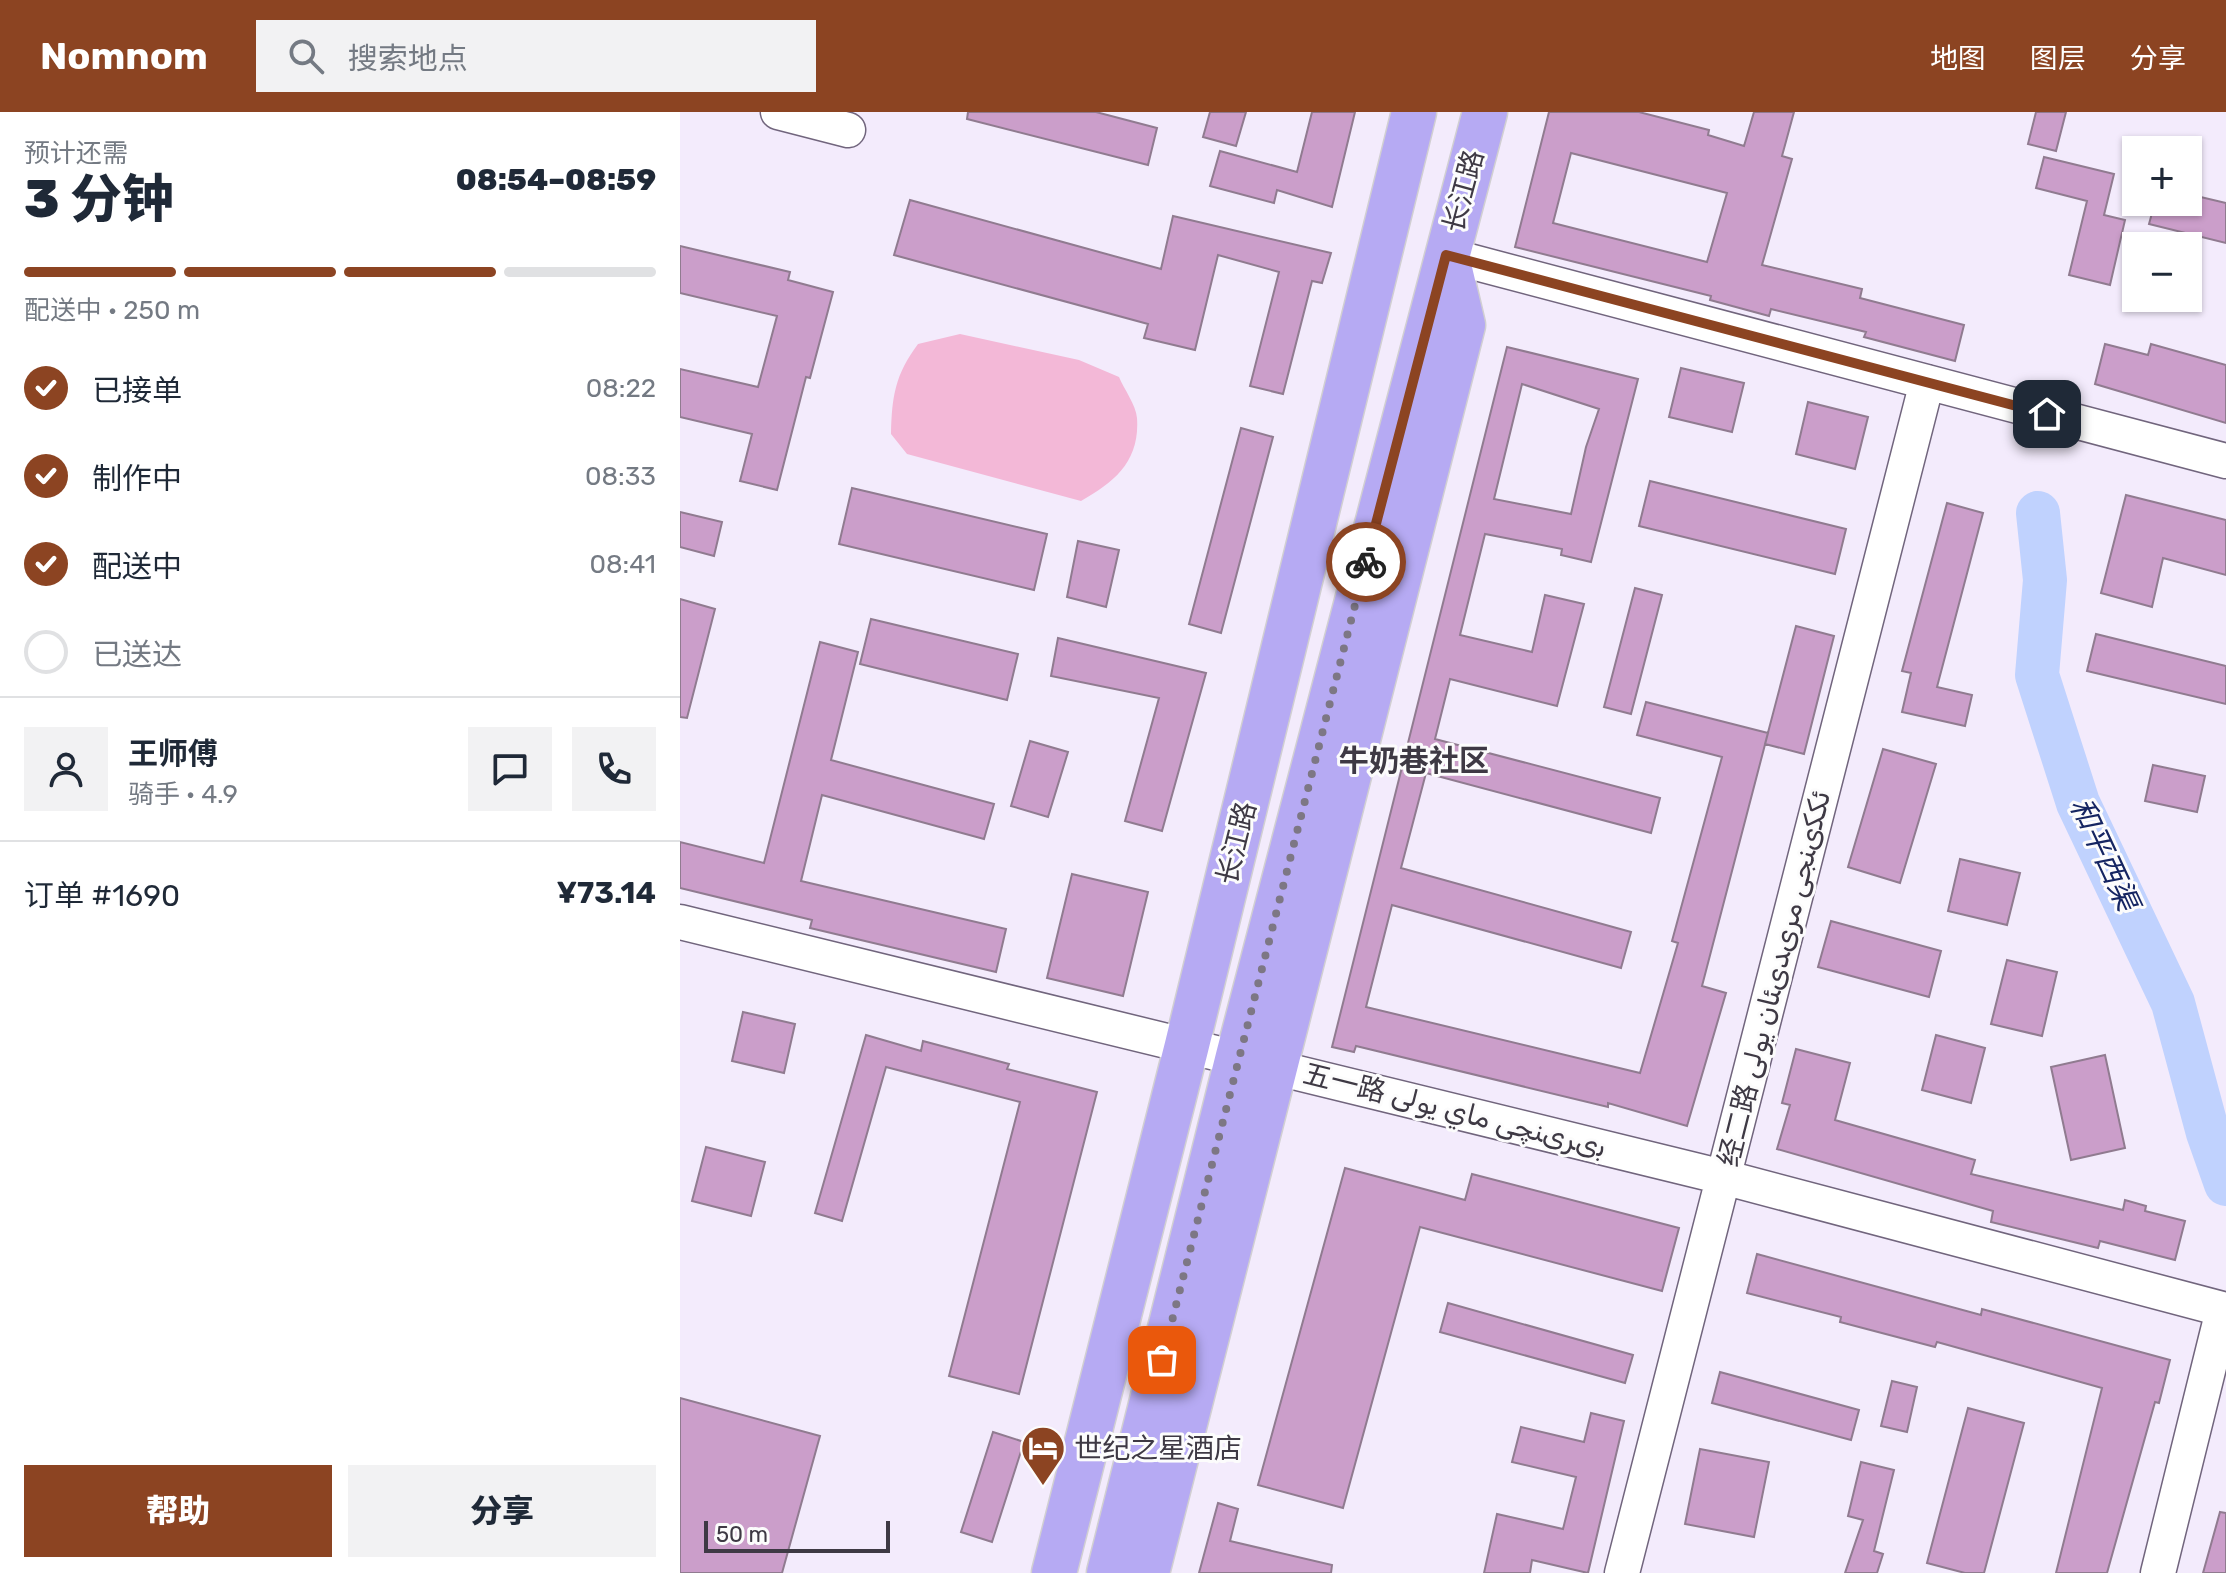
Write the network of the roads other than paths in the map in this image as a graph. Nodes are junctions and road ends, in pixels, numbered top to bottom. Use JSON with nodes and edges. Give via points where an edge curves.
{"nodes":[{"id":1,"x":778,"y":112,"type":"edge"},
{"id":2,"x":1414,"y":112,"type":"edge"},
{"id":3,"x":1485,"y":112,"type":"edge"},
{"id":4,"x":848,"y":130,"type":"dead end"},
{"id":5,"x":1446,"y":255,"type":"junction"},
{"id":6,"x":1927,"y":382,"type":"junction"},
{"id":7,"x":2226,"y":461,"type":"edge"},
{"id":8,"x":680,"y":922,"type":"edge"},
{"id":9,"x":1187,"y":1045,"type":"junction"},
{"id":10,"x":1256,"y":1061,"type":"junction"},
{"id":11,"x":1723,"y":1177,"type":"junction"},
{"id":12,"x":2224,"y":1310,"type":"edge"},
{"id":13,"x":1054,"y":1573,"type":"edge"},
{"id":14,"x":1109,"y":1573,"type":"edge"},
{"id":15,"x":1147,"y":1573,"type":"edge"},
{"id":16,"x":1622,"y":1573,"type":"edge"},
{"id":17,"x":2158,"y":1573,"type":"edge"}],
"edges":[{"from":1,"to":4,"type":"street"},
{"from":2,"to":9,"type":"main road","name":"长江路"},
{"from":3,"to":5,"type":"main road","name":"长江路"},
{"from":5,"to":6,"type":"street"},
{"from":5,"to":10,"type":"main road","name":"长江路"},
{"from":6,"to":7,"type":"street"},
{"from":6,"to":11,"type":"street","name":"经二路 ئككىنجى مرىدىئان يولى"},
{"from":8,"to":9,"type":"street","name":"五一路 بىرىنچى ماي يولى"},
{"from":9,"to":10,"type":"street","name":"五一路 بىرىنچى ماي يولى"},
{"from":9,"to":13,"type":"main road","name":"长江路"},
{"from":10,"to":11,"type":"street","name":"五一路 بىرىنچى ماي يولى"},
{"from":10,"to":14,"type":"main road","name":"长江路"},
{"from":10,"to":15,"type":"main road"},
{"from":11,"to":12,"type":"street","name":"五一路 بىرىنچى ماي يولى"},
{"from":11,"to":16,"type":"street","name":"经二路 ئككىنجى مرىدىئان يولى"},
{"from":12,"to":17,"type":"street"}]}
